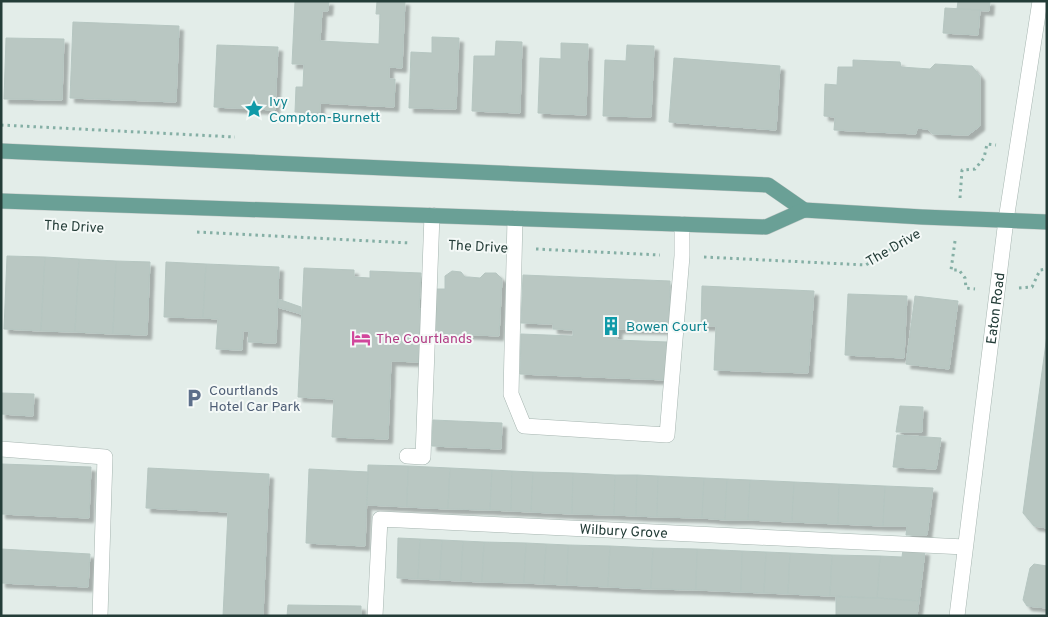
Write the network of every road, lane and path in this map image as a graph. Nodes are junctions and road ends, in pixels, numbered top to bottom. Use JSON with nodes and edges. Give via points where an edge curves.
{"nodes":[{"id":1,"x":1040,"y":1,"type":"edge"},
{"id":2,"x":1,"y":151,"type":"edge"},
{"id":3,"x":1,"y":201,"type":"edge"},
{"id":4,"x":804,"y":210,"type":"junction"},
{"id":5,"x":432,"y":215,"type":"junction"},
{"id":6,"x":515,"y":218,"type":"junction"},
{"id":7,"x":1006,"y":220,"type":"junction"},
{"id":8,"x":1047,"y":222,"type":"edge"},
{"id":9,"x":682,"y":224,"type":"junction"},
{"id":10,"x":190,"y":232,"type":"dead end"},
{"id":11,"x":908,"y":239,"type":"dead end"},
{"id":12,"x":431,"y":244,"type":"junction"},
{"id":13,"x":515,"y":248,"type":"junction"},
{"id":14,"x":682,"y":256,"type":"junction"},
{"id":15,"x":1,"y":449,"type":"edge"},
{"id":16,"x":407,"y":456,"type":"dead end"},
{"id":17,"x":965,"y":547,"type":"junction"},
{"id":18,"x":100,"y":616,"type":"edge"},
{"id":19,"x":375,"y":616,"type":"edge"},
{"id":20,"x":957,"y":616,"type":"edge"}],
"edges":[{"from":1,"to":7,"type":"street","name":"Eaton Road"},
{"from":2,"to":4,"type":"main road","via":[[768,185]]},
{"from":3,"to":5,"type":"main road","name":"The Drive"},
{"from":4,"to":7,"type":"main road","name":"The Drive"},
{"from":4,"to":9,"type":"main road","name":"The Drive","via":[[766,227]]},
{"from":5,"to":6,"type":"main road","name":"The Drive"},
{"from":5,"to":12,"type":"street"},
{"from":6,"to":9,"type":"main road","name":"The Drive"},
{"from":6,"to":13,"type":"street"},
{"from":7,"to":8,"type":"main road","name":"The Drive"},
{"from":7,"to":17,"type":"street","name":"Eaton Road"},
{"from":9,"to":14,"type":"street"},
{"from":10,"to":12,"type":"path","name":"The Drive"},
{"from":11,"to":14,"type":"path","name":"The Drive","via":[[866,265]]},
{"from":12,"to":13,"type":"path","name":"The Drive"},
{"from":12,"to":16,"type":"street","via":[[423,457]]},
{"from":13,"to":14,"type":"path","name":"The Drive"},
{"from":13,"to":14,"type":"street","via":[[511,394],[524,426],[667,435]]},
{"from":15,"to":18,"type":"street","via":[[105,457]]},
{"from":17,"to":19,"type":"street","name":"Wilbury Grove","via":[[380,519]]},
{"from":17,"to":20,"type":"street","name":"Eaton Road"}]}
